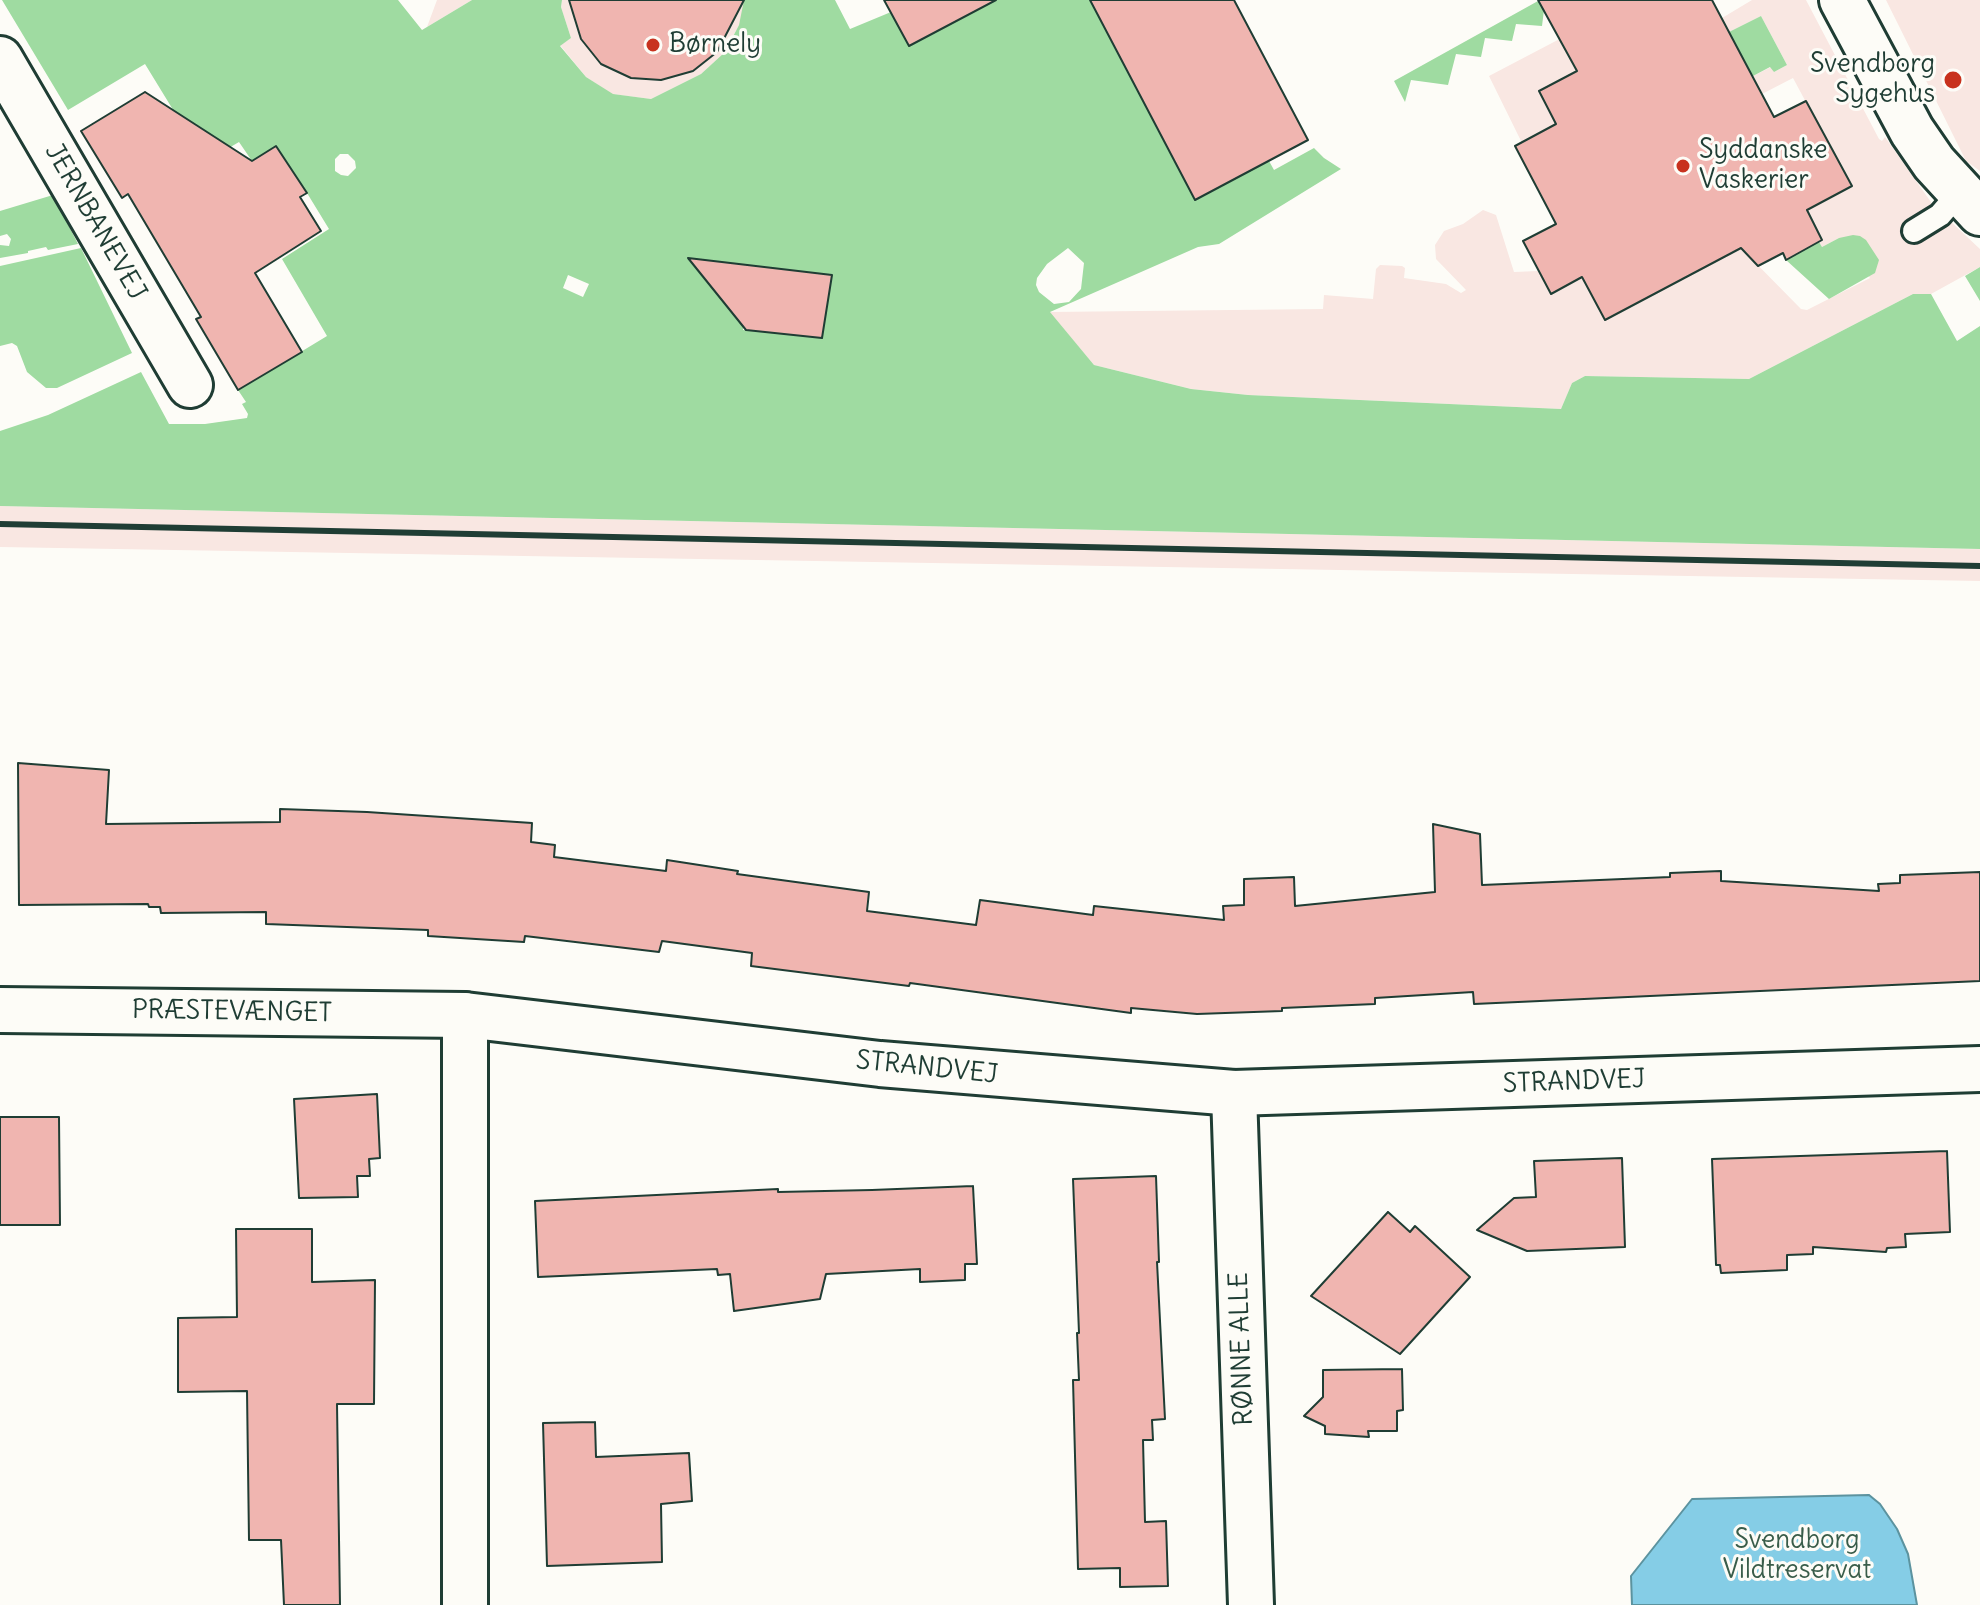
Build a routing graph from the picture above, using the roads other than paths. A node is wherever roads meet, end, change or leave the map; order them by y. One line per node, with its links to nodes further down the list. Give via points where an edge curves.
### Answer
1 (1842, 0): 3 (street, via 1900,111 1934,163)
2 (0, 59): 5 (street, JERNBANEVEJ)
3 (1970, 203): 4 (lane)
4 (1914, 231)
5 (190, 385)
6 (0, 1010): 7 (street, PRÆSTEVÆNGET)
7 (465, 1015): 9 (street, STRANDVEJ, via 880,1064); 10 (street)
8 (1980, 1069): 9 (street, STRANDVEJ)
9 (1234, 1093): 11 (street, RØNNE ALLE)
10 (465, 1605)
11 (1251, 1605)

